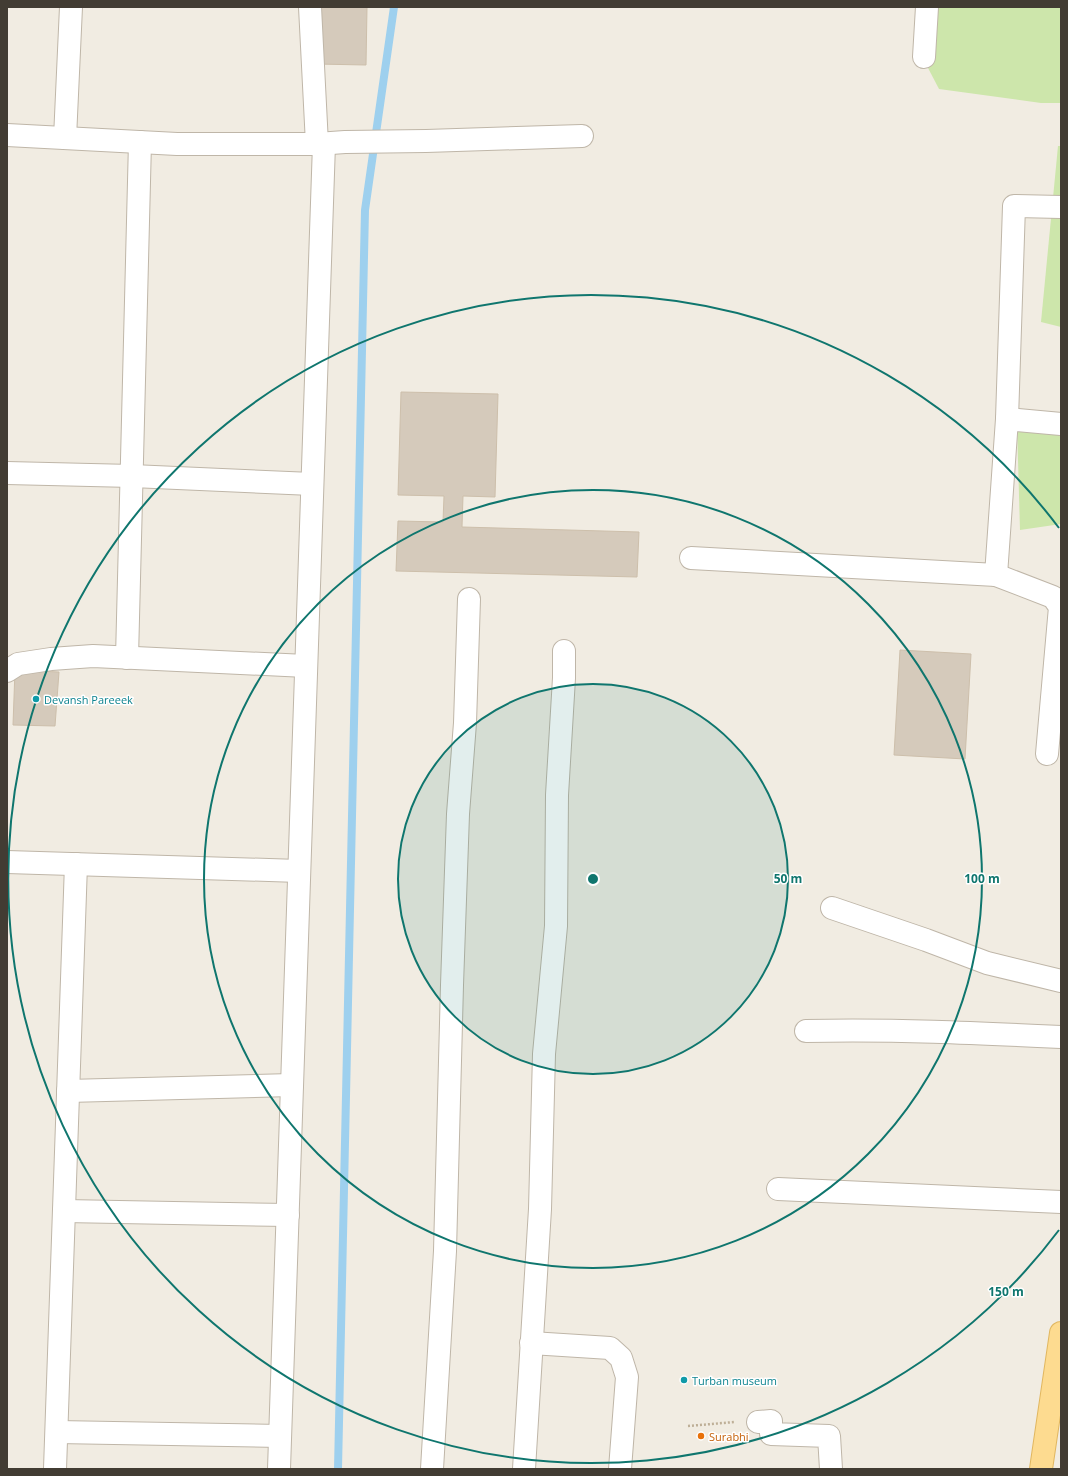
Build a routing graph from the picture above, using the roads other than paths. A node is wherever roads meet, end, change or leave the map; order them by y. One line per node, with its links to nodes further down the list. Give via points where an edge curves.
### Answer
1 (71, 7): 7 (street)
2 (310, 7): 9 (street)
3 (927, 7): 4 (street)
4 (924, 57)
5 (7, 135): 7 (street)
6 (582, 136): 9 (street)
7 (65, 138): 8 (street)
8 (140, 142): 9 (street); 14 (street)
9 (329, 143): 15 (street)
10 (1061, 207): 11 (street, via 1014,206)
11 (1007, 419): 12 (street); 17 (street)
12 (1061, 424)
13 (7, 473): 14 (street)
14 (132, 476): 15 (street); 20 (street)
15 (312, 484): 21 (street)
16 (691, 558): 17 (street)
17 (996, 575): 23 (street, via 1053,597 1060,607)
18 (469, 599): 44 (street, via 465,722 458,814 445,1251)
19 (564, 651): 38 (street, via 557,795 556,926 544,1054 540,1209)
20 (127, 658): 21 (street); 22 (street, via 93,656 51,659 18,664)
21 (306, 666): 26 (street)
22 (7, 671)
23 (1047, 754)
24 (7, 862): 25 (street)
25 (76, 864): 26 (street); 32 (street)
26 (300, 871): 31 (street)
27 (832, 908): 28 (street, via 987,963)
28 (1061, 981)
29 (806, 1031): 30 (street, via 944,1031)
30 (1061, 1038)
31 (292, 1084): 32 (street); 36 (street)
32 (68, 1091): 35 (street)
33 (778, 1189): 34 (street)
34 (1061, 1202)
35 (64, 1212): 36 (street); 40 (street)
36 (288, 1215): 41 (street)
37 (1061, 1333): 48 (main road)
38 (531, 1343): 45 (street); 46 (street, via 610,1348 621,1358 627,1377)
39 (758, 1422): 47 (street, via 771,1421 772,1434 829,1436)
40 (57, 1432): 41 (street); 42 (street)
41 (280, 1436): 43 (street)
42 (55, 1469)
43 (279, 1469)
44 (432, 1469)
45 (524, 1469)
46 (620, 1469)
47 (831, 1469)
48 (1041, 1469)

